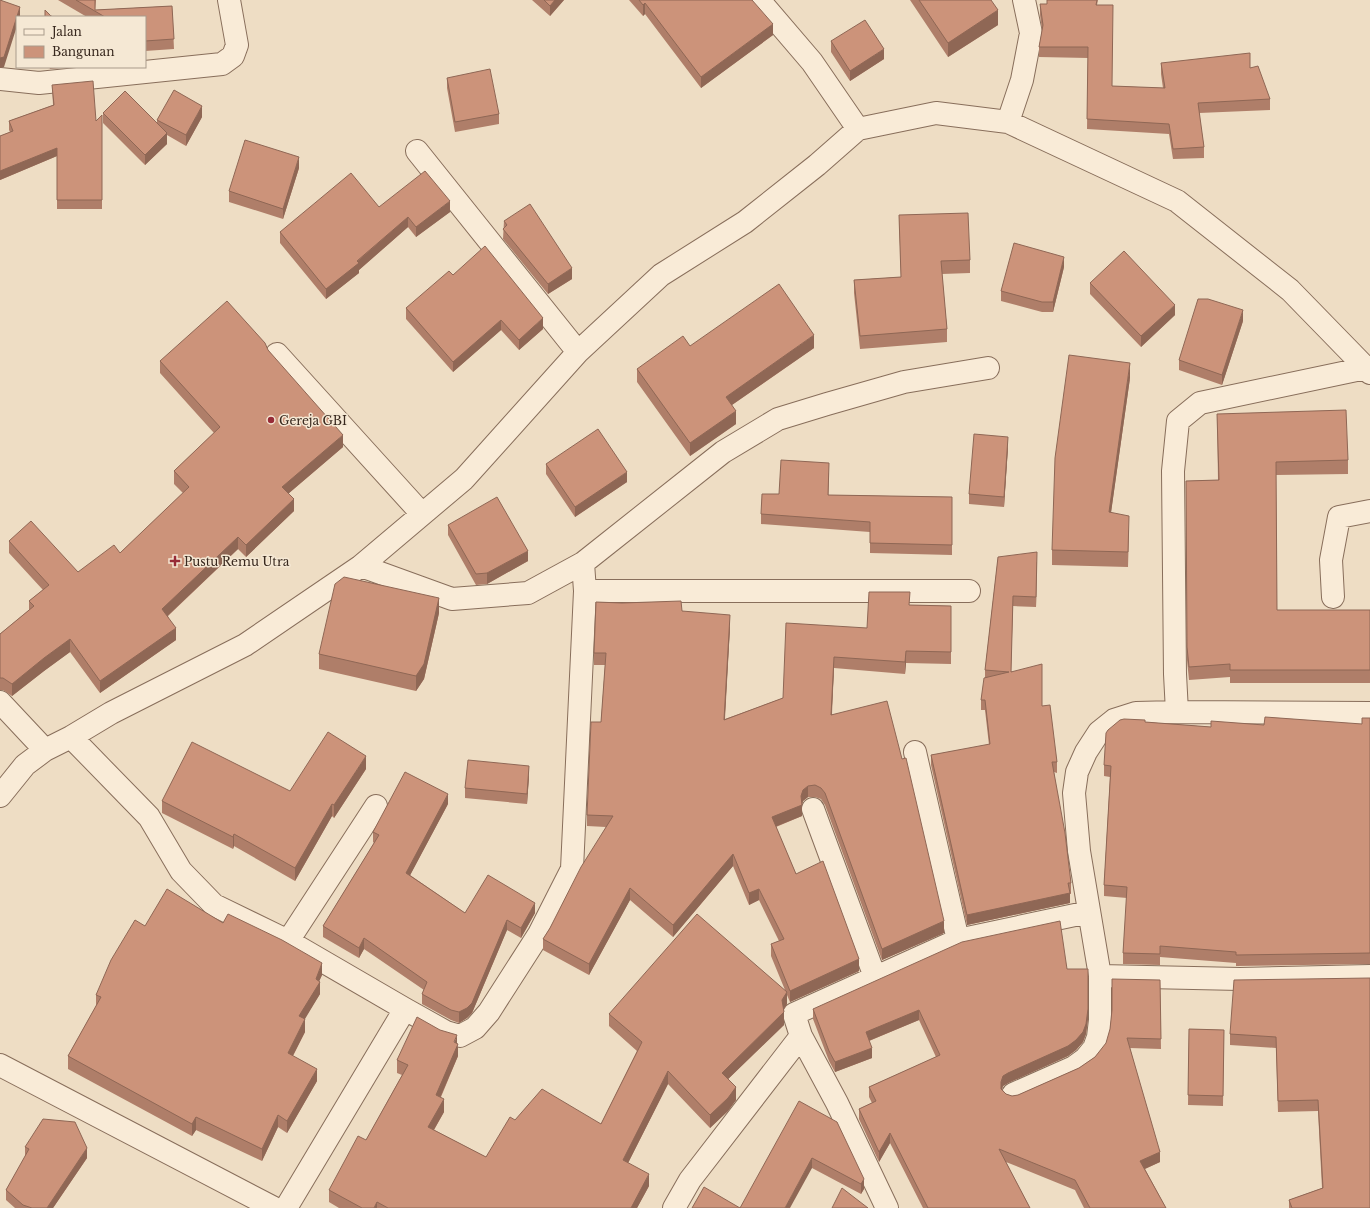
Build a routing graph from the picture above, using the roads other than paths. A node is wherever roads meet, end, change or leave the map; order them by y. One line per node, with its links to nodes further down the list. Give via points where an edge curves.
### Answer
1 (229, 0): 4 (street, via 237,45 233,56 222,64 39,83)
2 (759, 0): 6 (street, via 812,62)
3 (1024, 0): 5 (street, via 1031,33 1022,80)
4 (0, 79)
5 (1008, 122): 6 (street, via 936,113); 11 (street, via 1177,201 1290,290)
6 (858, 129): 8 (street, via 745,222 661,275)
7 (417, 151): 8 (street)
8 (578, 352): 13 (street, via 464,479)
9 (277, 354): 13 (street)
10 (988, 368): 14 (street, via 904,382 778,419 723,452)
11 (1368, 370): 20 (street, via 1200,403 1178,421 1173,472 1174,674)
12 (1370, 511): 18 (street, via 1339,517 1331,560)
13 (422, 514): 15 (street)
14 (583, 564): 15 (street, via 528,593 452,599); 16 (street)
15 (360, 566): 22 (street, via 245,645 111,713)
16 (585, 591): 17 (street); 34 (street, via 572,869 540,934 476,1028 460,1036 446,1032)
17 (969, 591)
18 (1333, 597)
19 (0, 702): 23 (street)
20 (1177, 712): 21 (street); 28 (street, via 1136,713 1114,720 1099,732 1077,772 1074,793 1079,851)
21 (1370, 713)
22 (71, 737): 23 (street); 30 (street, via 149,817 181,871 214,905)
23 (45, 750): 25 (street, via 25,764)
24 (915, 752): 29 (street)
25 (0, 796)
26 (376, 806): 30 (street)
27 (813, 809): 33 (street)
28 (1089, 912): 29 (street); 31 (street)
29 (958, 940): 33 (street)
30 (288, 941): 34 (street)
31 (1100, 976): 32 (street, via 1240,979); 37 (street, via 1100,1020 1094,1048 1074,1067)
32 (1370, 976)
33 (875, 977): 35 (street, via 794,1014)
34 (404, 1009): 39 (street)
35 (801, 1036): 40 (street, via 690,1180); 41 (street, via 838,1103)
36 (0, 1065): 38 (street)
37 (1013, 1094)
38 (274, 1208)
39 (286, 1208)
40 (674, 1208)
41 (888, 1208)

